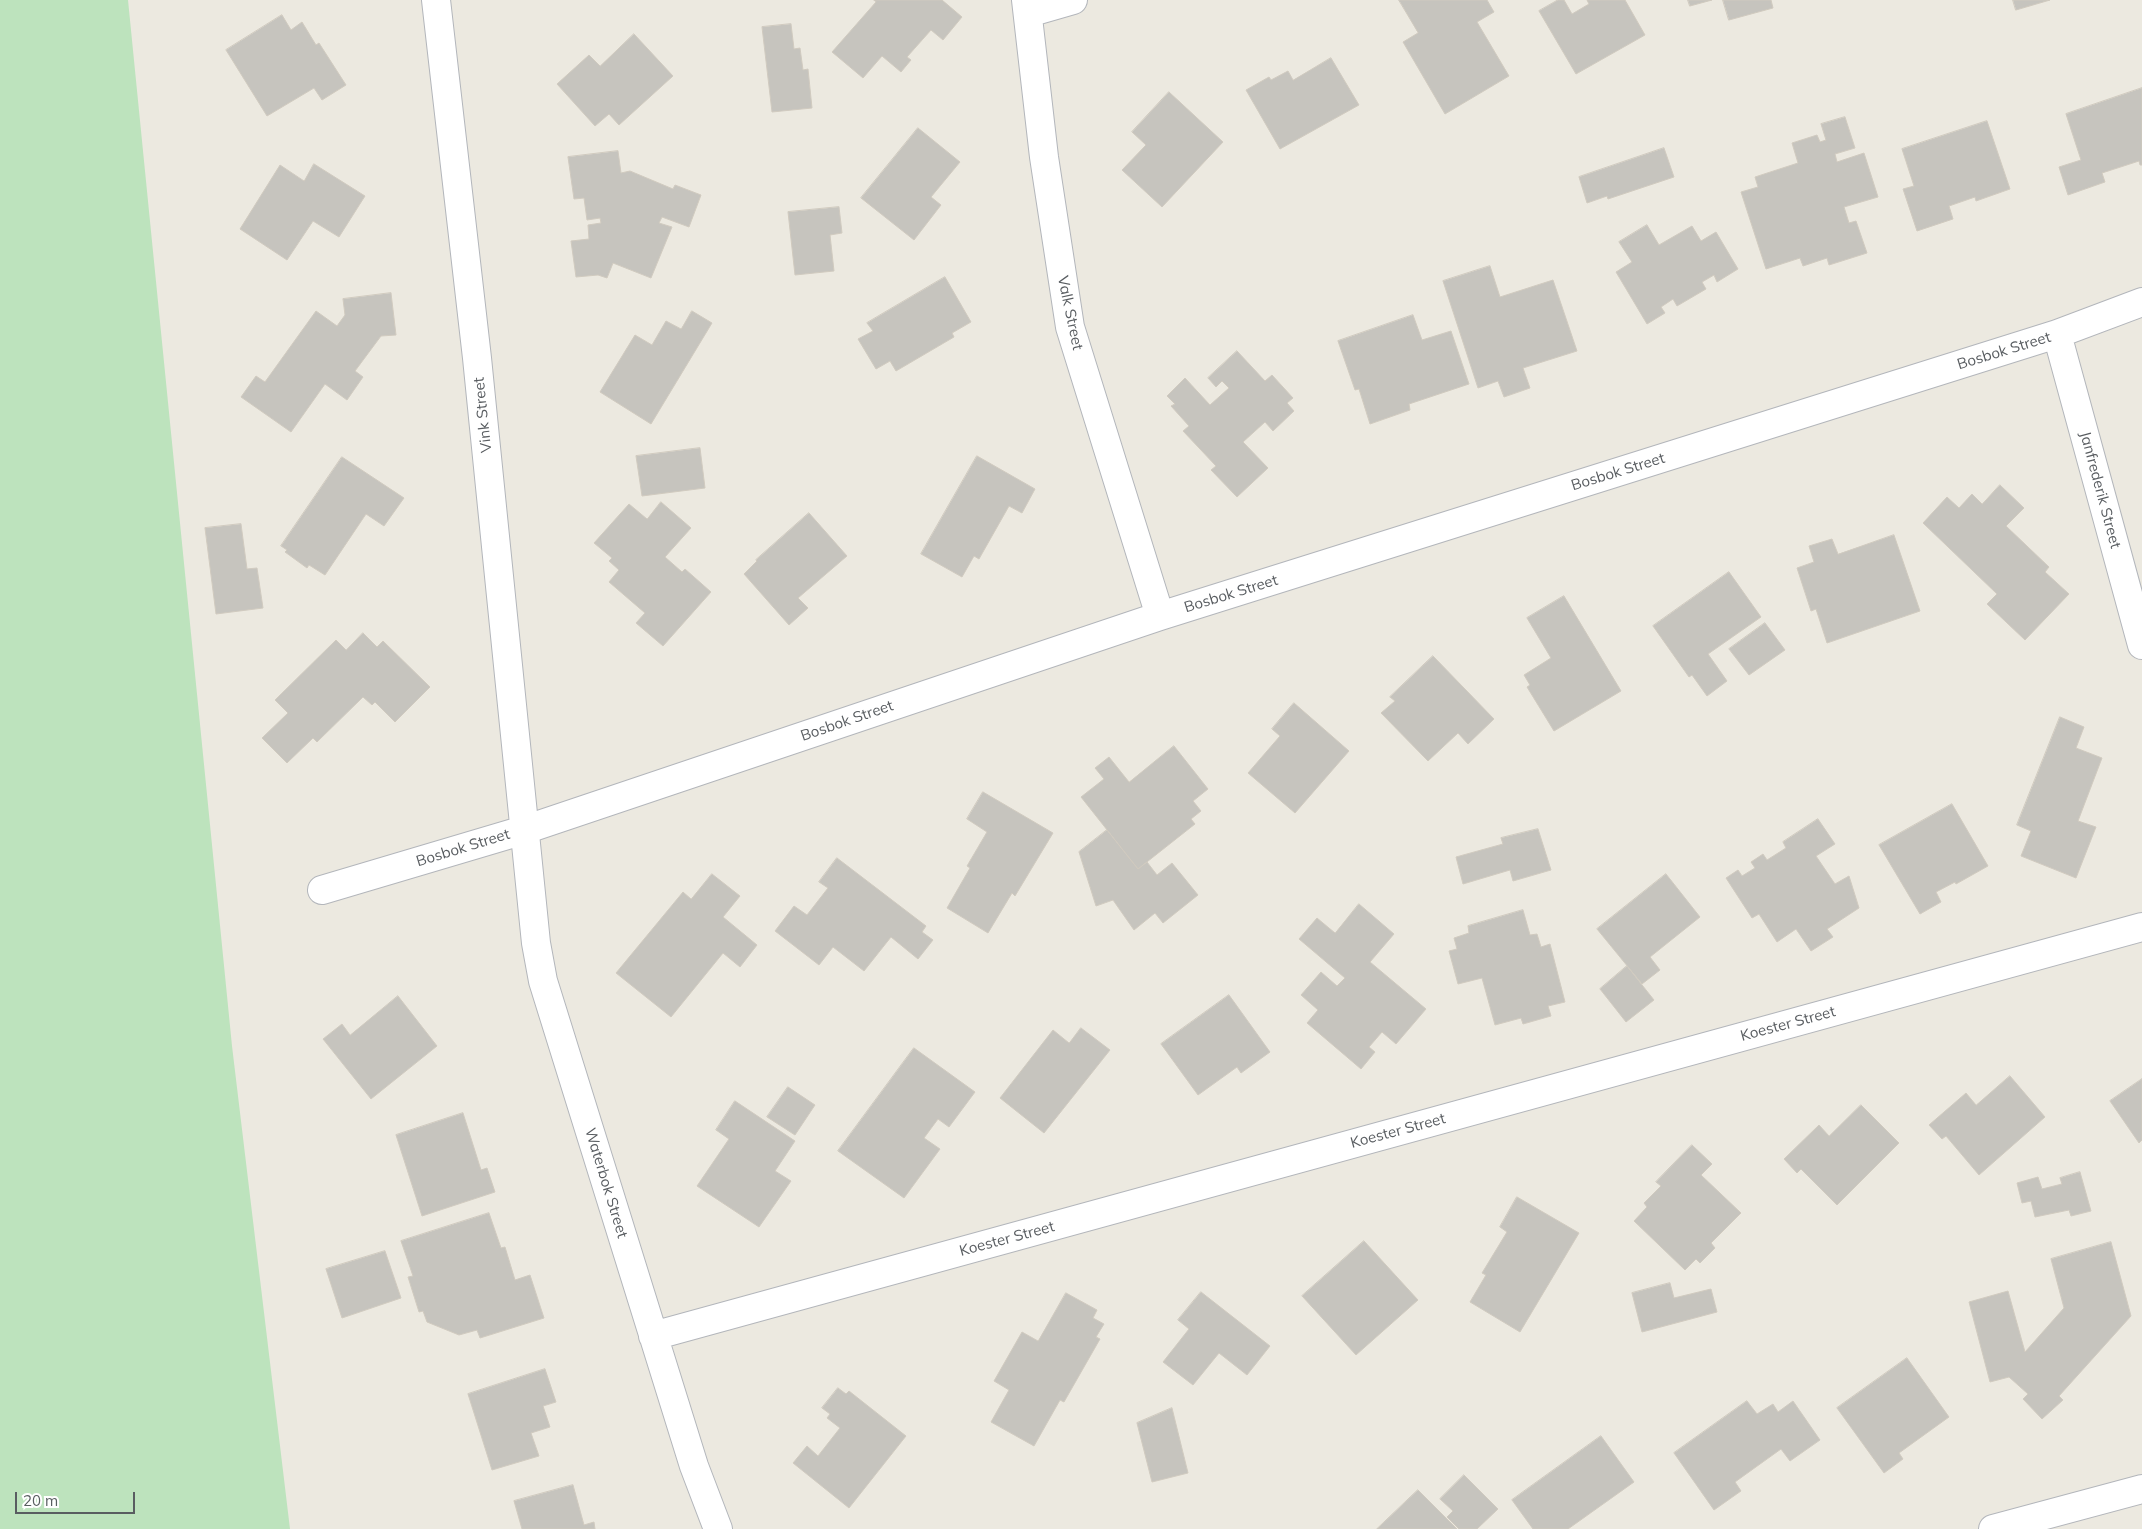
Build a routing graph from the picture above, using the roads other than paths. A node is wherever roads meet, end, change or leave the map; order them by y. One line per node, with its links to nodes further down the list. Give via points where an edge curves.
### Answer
1 (436, 0): 8 (street, Vink Street, via 477,358)
2 (1072, 0): 3 (street)
3 (1027, 6): 6 (street, Valk Street, via 1044,157 1070,327)
4 (2142, 302): 5 (street, Bosbok Street)
5 (2057, 334): 6 (street, Bosbok Street); 7 (street, Janfrederik Street)
6 (1160, 616): 8 (street, Bosbok Street)
7 (2142, 645)
8 (524, 830): 9 (street, Bosbok Street); 11 (street, Waterbok Street, via 543,981)
9 (322, 890)
10 (2142, 927): 11 (street, Koester Street)
11 (653, 1336): 13 (street, Waterbok Street, via 694,1466)
12 (2142, 1489): 14 (street)
13 (718, 1529)
14 (1993, 1529)

